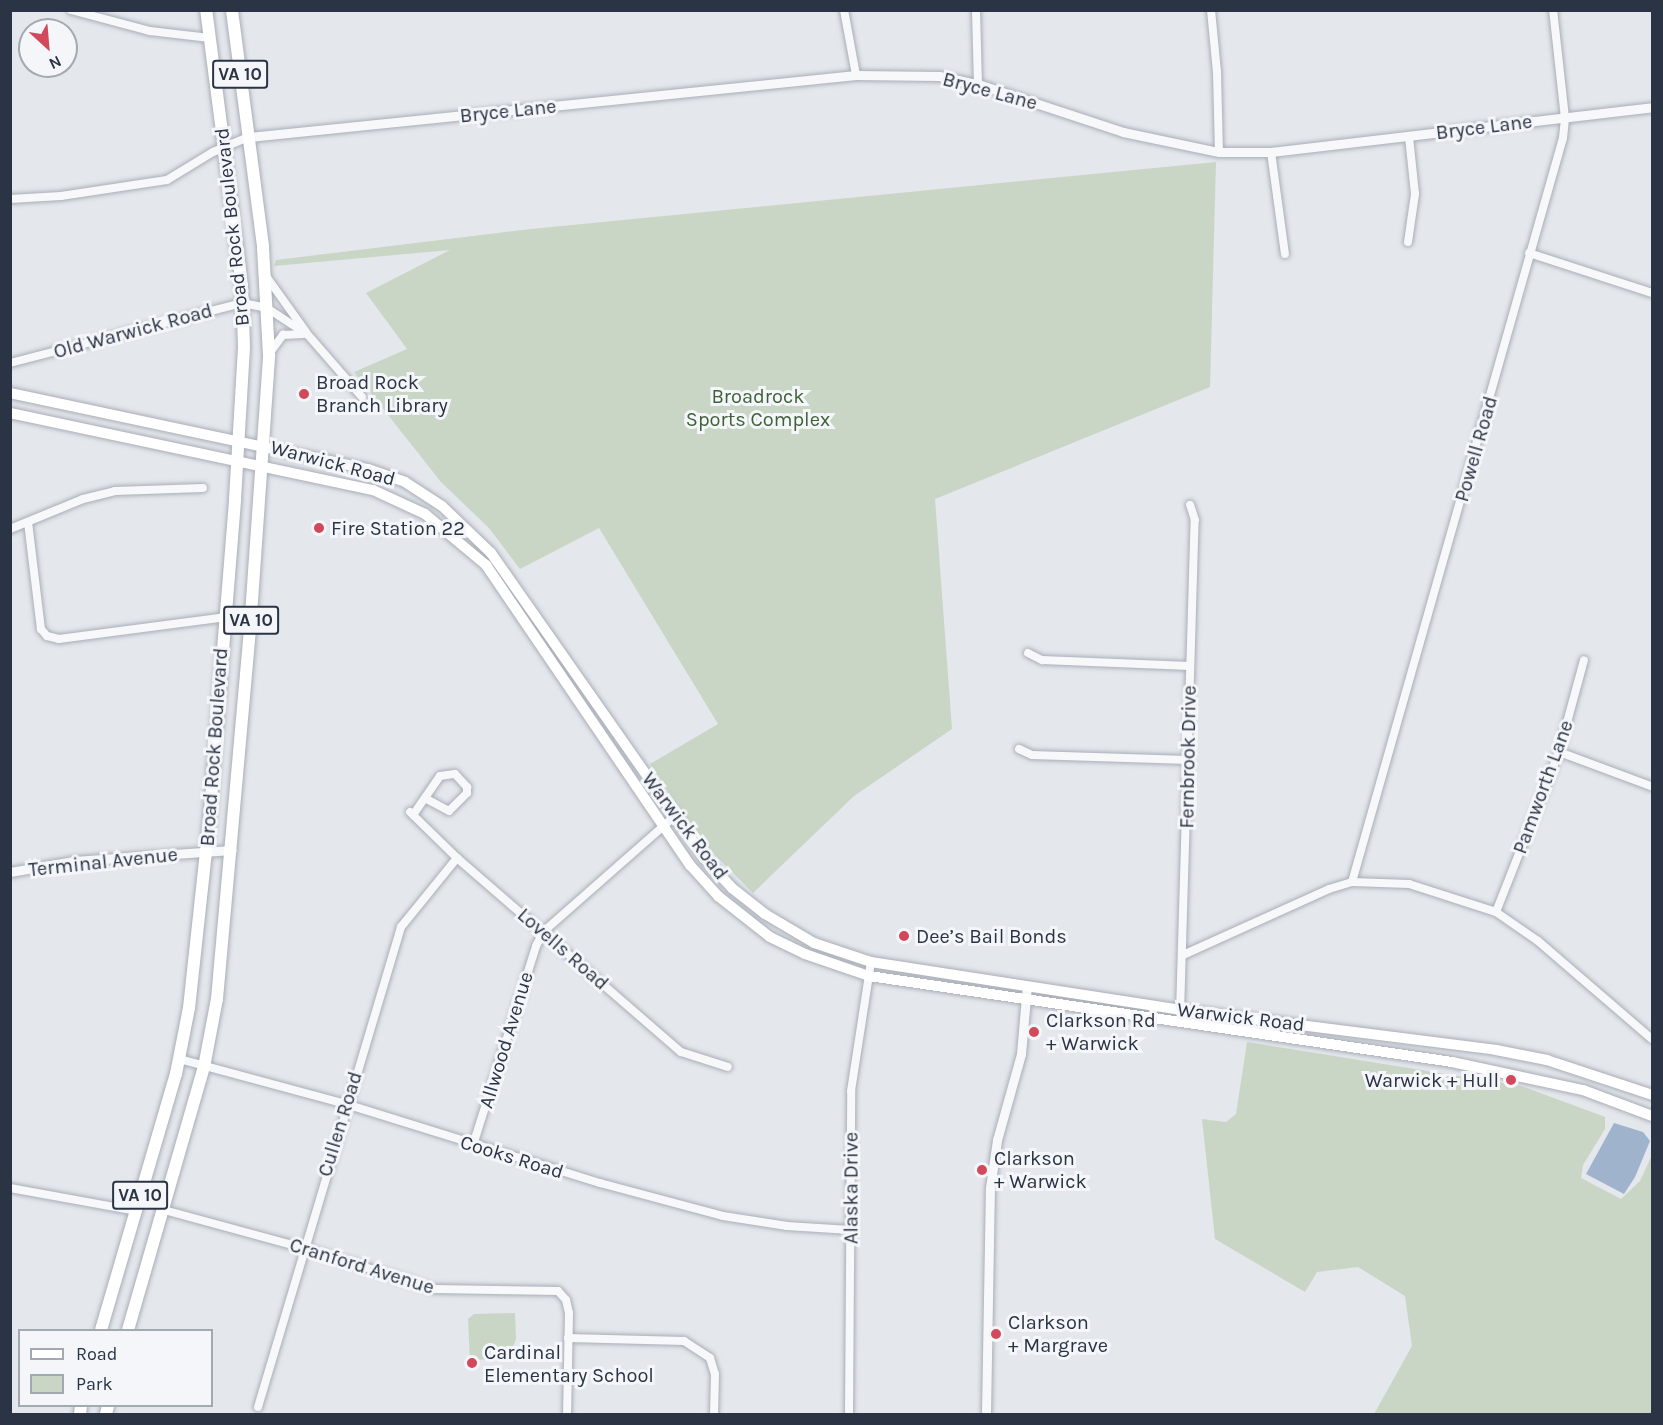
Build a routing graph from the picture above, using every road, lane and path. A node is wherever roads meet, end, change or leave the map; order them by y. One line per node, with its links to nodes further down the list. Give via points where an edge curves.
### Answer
1 (71, 10): 8 (street, via 150,31)
2 (206, 10): 8 (main road, Broad Rock Boulevard / VA 10)
3 (232, 10): 13 (main road, Broad Rock Boulevard / VA 10)
4 (844, 10): 9 (street)
5 (976, 10): 10 (street)
6 (1211, 10): 16 (street)
7 (1553, 10): 12 (street, Powell Road)
8 (210, 38): 15 (main road, Broad Rock Boulevard / VA 10)
9 (856, 75): 10 (street, Bryce Lane, via 939,76); 13 (street, Bryce Lane)
10 (978, 84): 16 (street, Bryce Lane, via 1123,132)
11 (1653, 107): 12 (street, Bryce Lane)
12 (1565, 118): 14 (street, Bryce Lane); 20 (street, Powell Road, via 1563,138)
13 (249, 137): 15 (street); 22 (main road, Broad Rock Boulevard / VA 10)
14 (1409, 137): 17 (street, Bryce Lane); 19 (street, via 1415,194)
15 (224, 146): 18 (street, via 167,180 61,196); 24 (main road, Broad Rock Boulevard / VA 10)
16 (1219, 152): 17 (street, Bryce Lane)
17 (1271, 152): 21 (street)
18 (10, 199)
19 (1408, 242)
20 (1529, 253): 23 (street); 55 (street, Powell Road)
21 (1285, 254)
22 (265, 274): 25 (main road, Broad Rock Boulevard / VA 10); 26 (street)
23 (1653, 293)
24 (242, 303): 25 (street, Old Warwick Road); 28 (street, Old Warwick Road); 32 (main road, Broad Rock Boulevard / VA 10)
25 (267, 308): 26 (street, Old Warwick Road); 27 (main road, Broad Rock Boulevard / VA 10)
26 (308, 335): 27 (street, via 283,334); 30 (street, Old Warwick Road)
27 (269, 355): 33 (main road, Broad Rock Boulevard / VA 10)
28 (10, 363)
29 (10, 393): 32 (main road, Warwick Road)
30 (362, 397)
31 (10, 413): 34 (main road, Warwick Road)
32 (239, 439): 33 (main road, Warwick Road); 34 (main road, Broad Rock Boulevard / VA 10)
33 (263, 445): 35 (main road, Broad Rock Boulevard / VA 10); 49 (main road, Warwick Road, via 368,469 405,482 471,530)
34 (238, 463): 35 (main road, Warwick Road); 40 (main road, Broad Rock Boulevard / VA 10)
35 (262, 467): 50 (main road, Warwick Road, via 373,490 425,514 473,553 543,645); 51 (main road, Broad Rock Boulevard / VA 10)
36 (203, 488): 38 (street, via 115,491)
37 (1190, 506): 43 (street, Fernbrook Drive, via 1195,520)
38 (28, 522): 39 (street); 40 (street, via 41,629 59,639)
39 (10, 529)
40 (225, 617): 52 (main road, Broad Rock Boulevard / VA 10)
41 (1028, 653): 43 (street, via 1042,660)
42 (1584, 660): 45 (street, Pamworth Lane)
43 (1190, 666): 46 (street, Fernbrook Drive)
44 (1019, 749): 46 (street, via 1032,755)
45 (1559, 752): 47 (street); 56 (street, Pamworth Lane)
46 (1188, 760): 58 (street, Fernbrook Drive)
47 (1651, 786)
48 (425, 798): 48 (street, via 448,772 467,787 467,794 448,812); 53 (street, Lovells Road, via 412,813)
49 (675, 816): 50 (street, Allwood Avenue); 59 (main road, Warwick Road, via 732,888 765,914 814,943)
50 (663, 825): 57 (street, Allwood Avenue); 60 (main road, Warwick Road, via 690,865 718,896 770,937)
51 (232, 850): 52 (street, Terminal Avenue); 66 (main road, Broad Rock Boulevard / VA 10, via 217,999)
52 (206, 851): 54 (street, Terminal Avenue, via 74,861); 65 (main road, Broad Rock Boulevard / VA 10, via 196,956)
53 (457, 858): 57 (street, Lovells Road); 69 (street, Cullen Road, via 401,927)
54 (10, 872)
55 (1352, 882): 56 (street, via 1409,884); 58 (street)
56 (1496, 912): 64 (street, via 1538,940)
57 (544, 931): 67 (street, Lovells Road, via 681,1052); 71 (street, Allwood Avenue)
58 (1183, 955): 63 (street, Fernbrook Drive)
59 (871, 962): 60 (street, Alaska Drive); 61 (main road, Warwick Road)
60 (869, 976): 62 (main road, Warwick Road); 75 (street, Alaska Drive, via 858,1024 851,1091)
61 (1027, 986): 62 (street); 63 (main road, Warwick Road)
62 (1026, 999): 63 (main road, Warwick Road); 84 (street, via 1021,1054 996,1140 990,1188)
63 (1180, 1016): 68 (main road, Warwick Road, via 1496,1050 1547,1060); 70 (main road, Warwick Road, via 1478,1067 1583,1090)
64 (1653, 1039)
65 (179, 1059): 66 (street, Cooks Road); 74 (main road, Broad Rock Boulevard / VA 10)
66 (204, 1067): 69 (street, Cooks Road); 73 (main road, Broad Rock Boulevard / VA 10)
67 (728, 1067)
68 (1653, 1095)
69 (346, 1104): 71 (street, Cooks Road); 76 (street, Cullen Road)
70 (1653, 1116)
71 (473, 1146): 75 (street, Cooks Road, via 723,1216 786,1226)
72 (10, 1188): 74 (street)
73 (164, 1210): 76 (street, Cranford Avenue); 78 (main road, Broad Rock Boulevard / VA 10)
74 (136, 1211): 77 (main road, Broad Rock Boulevard / VA 10)
75 (850, 1230): 83 (street, Alaska Drive)
76 (304, 1248): 79 (street, Cranford Avenue, via 439,1290 546,1289 564,1295); 80 (street, Cullen Road)
77 (101, 1329)
78 (128, 1329)
79 (568, 1338): 81 (street); 82 (street, via 684,1341 710,1358 715,1374)
80 (258, 1407)
81 (567, 1414)
82 (714, 1414)
83 (849, 1414)
84 (986, 1414)

